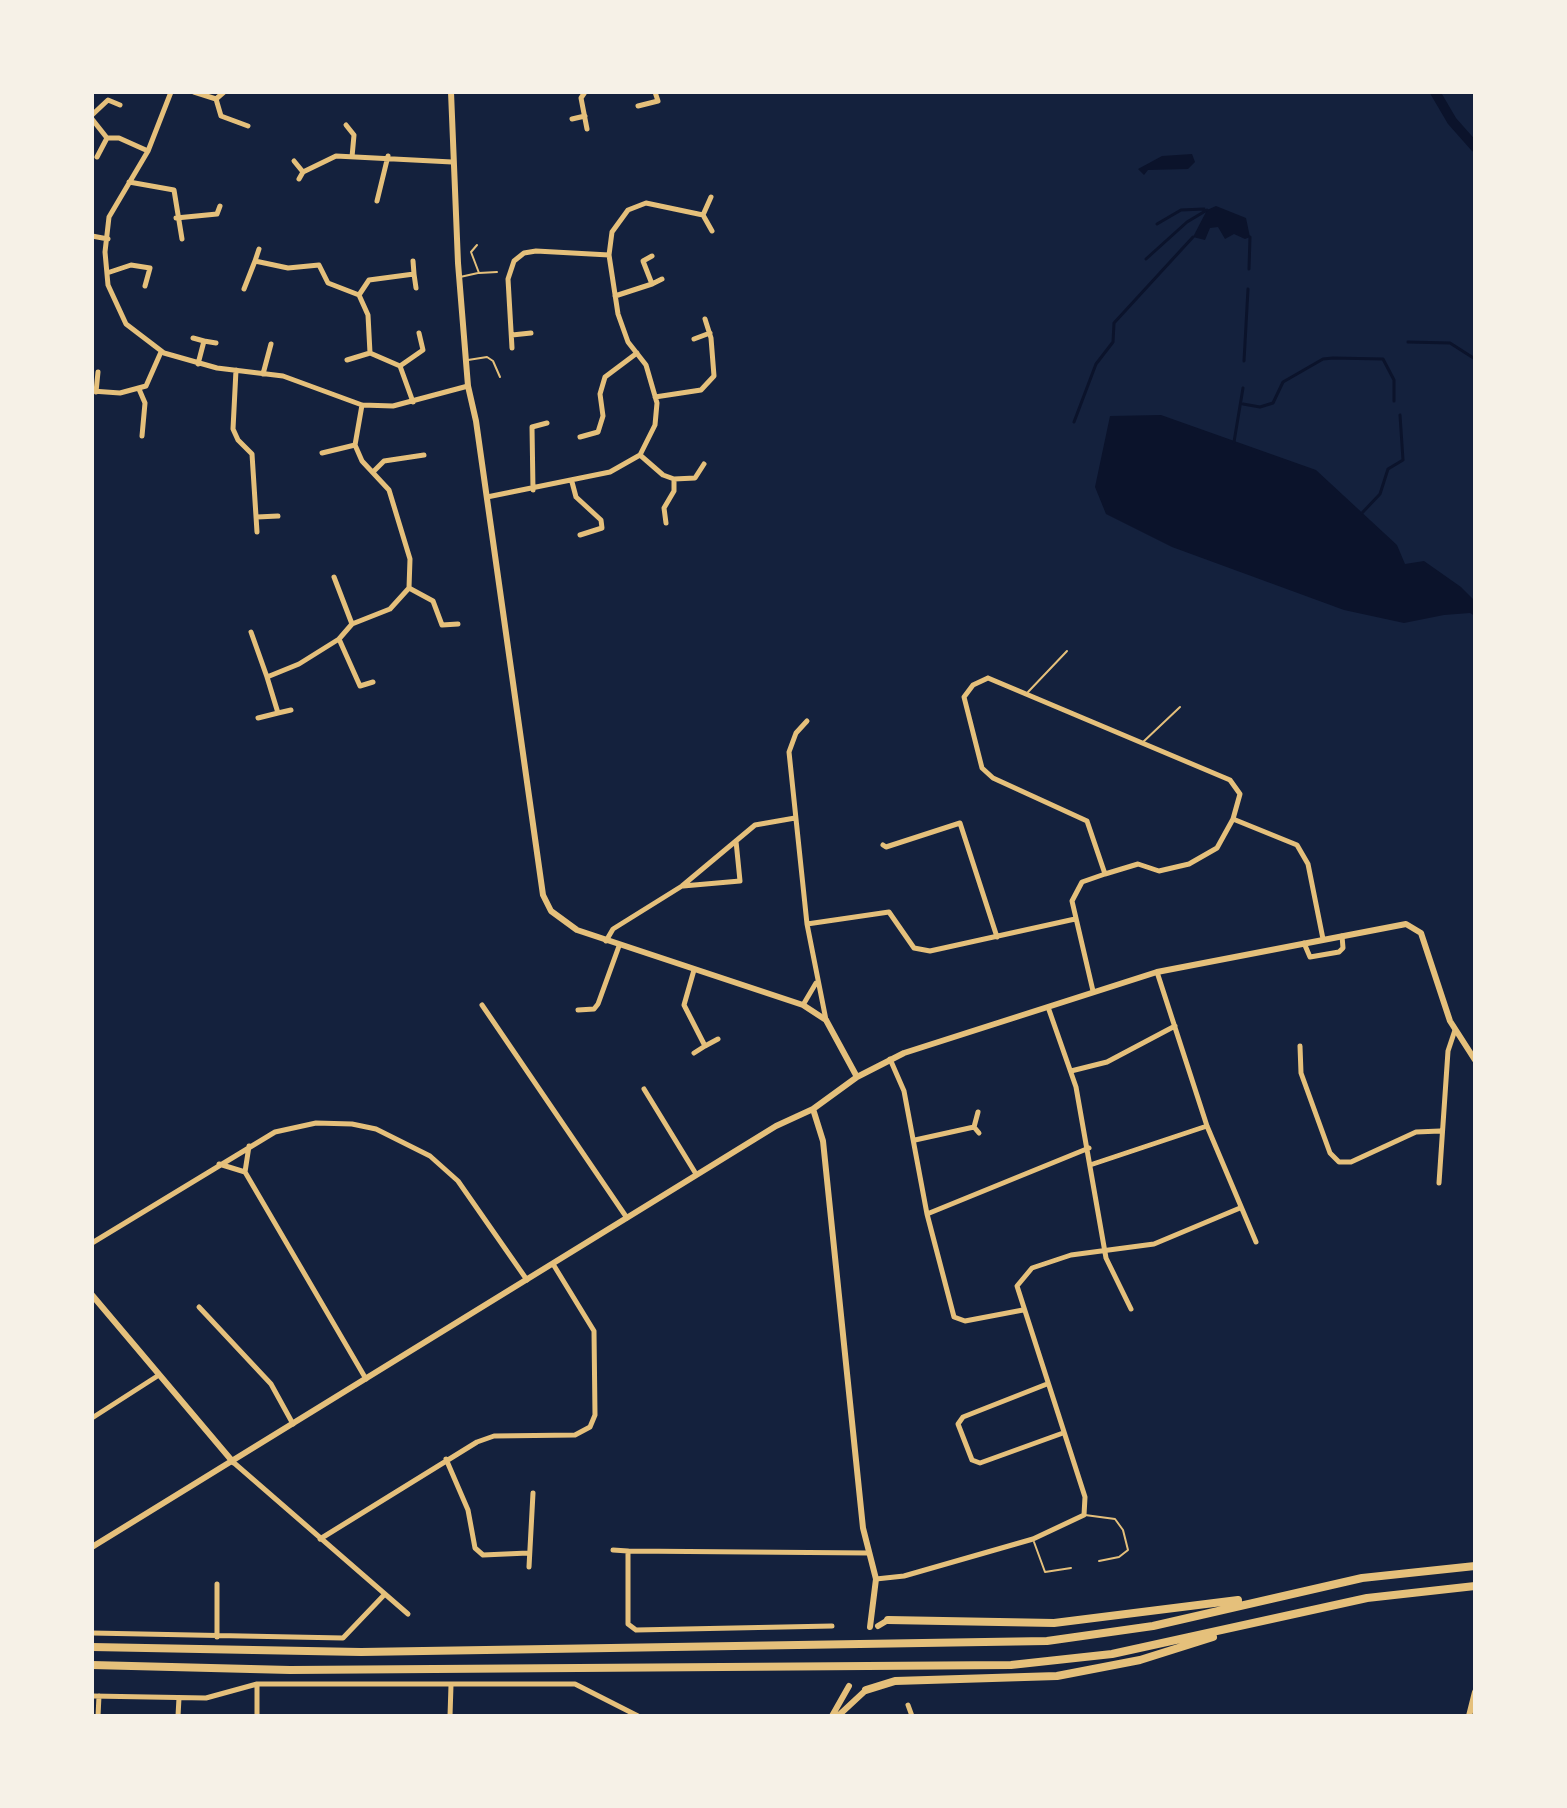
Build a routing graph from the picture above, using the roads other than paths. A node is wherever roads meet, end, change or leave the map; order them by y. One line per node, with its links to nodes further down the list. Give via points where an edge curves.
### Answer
1 (171, 92): 17 (street)
2 (194, 92): 7 (street)
3 (224, 92): 7 (street)
4 (451, 92): 22 (street)
5 (585, 92): 10 (street)
6 (655, 92): 9 (street, via 658,101)
7 (216, 99): 14 (street, via 221,116)
8 (120, 105): 11 (street, via 108,100)
9 (638, 106)
10 (585, 116): 12 (street); 15 (street)
11 (92, 117): 16 (street)
12 (572, 119)
13 (346, 125): 20 (street, via 354,135)
14 (248, 126)
15 (587, 129)
16 (107, 138): 17 (street); 19 (street)
17 (148, 151): 25 (street)
18 (388, 156): 20 (street); 22 (street); 27 (street)
19 (97, 157)
20 (352, 157): 23 (street, via 336,156)
21 (294, 161): 23 (street)
22 (452, 162): 45 (street)
23 (303, 172): 24 (street)
24 (299, 179)
25 (129, 182): 30 (street, via 174,190); 33 (street, via 109,217)
26 (711, 197): 29 (street)
27 (377, 201)
28 (220, 206): 30 (street, via 217,214)
29 (703, 215): 31 (street); 37 (street, via 646,203 628,210 614,228)
30 (176, 218): 34 (street)
31 (712, 231)
32 (92, 236): 33 (street)
33 (108, 239): 42 (street)
34 (182, 239)
35 (477, 245): 43 (lane, via 471,252)
36 (259, 249): 39 (street)
37 (609, 255): 52 (street); 57 (street, via 536,251 519,257 508,279)
38 (652, 256): 47 (street, via 643,261)
39 (255, 261): 50 (street); 51 (street, via 288,268 319,265 328,283)
40 (413, 261): 44 (street)
41 (497, 272): 43 (lane)
42 (107, 273): 48 (street, via 131,265 150,268); 64 (street, via 119,315)
43 (479, 273): 45 (lane)
44 (414, 274): 49 (street); 51 (street, via 369,280)
45 (459, 277): 68 (street)
46 (662, 279): 47 (street)
47 (652, 284): 52 (street)
48 (145, 286)
49 (416, 288)
50 (244, 289)
51 (359, 295): 65 (street, via 368,315)
52 (615, 296): 66 (street, via 628,342)
53 (705, 319): 56 (street)
54 (419, 333): 70 (street, via 423,350)
55 (531, 333): 57 (street)
56 (710, 333): 59 (street); 78 (street, via 714,376 701,390)
57 (512, 335): 63 (street)
58 (193, 338): 60 (street)
59 (694, 339)
60 (204, 341): 61 (street); 69 (street)
61 (216, 343)
62 (271, 344): 73 (street)
63 (512, 348)
64 (161, 352): 69 (street); 76 (street, via 146,386)
65 (370, 353): 67 (street); 70 (street)
66 (637, 353): 78 (street); 83 (street, via 605,377 598,432)
67 (347, 360)
68 (466, 360): 74 (lane, via 487,357); 75 (street)
69 (198, 364): 71 (street)
70 (400, 366): 79 (street)
71 (236, 370): 73 (street); 97 (street, via 233,429 252,454)
72 (98, 372): 77 (street)
73 (263, 374): 80 (street, via 283,376)
74 (500, 377)
75 (468, 386): 79 (street); 95 (street)
76 (139, 389): 77 (street); 82 (street, via 145,403)
77 (94, 391)
78 (655, 397): 87 (street, via 655,425)
79 (413, 402): 80 (street)
80 (362, 405): 84 (street)
81 (547, 423): 94 (street, via 532,427)
82 (142, 436)
83 (580, 437)
84 (355, 445): 85 (street); 89 (street)
85 (322, 453)
86 (424, 455): 89 (street, via 384,461)
87 (640, 455): 91 (street); 92 (street, via 610,472)
88 (704, 464): 90 (street)
89 (373, 472): 102 (street, via 389,490 403,529 411,568)
90 (695, 478): 91 (street); 93 (street)
91 (674, 479): 98 (street, via 664,508)
92 (572, 482): 94 (street); 100 (street, via 576,497 601,520 602,528)
93 (703, 485)
94 (533, 490): 95 (street)
95 (487, 497): 128 (street, via 537,875 551,911 577,930)
96 (278, 516): 97 (street)
97 (257, 517): 99 (street)
98 (666, 523)
99 (257, 532)
100 (580, 535)
101 (334, 577): 103 (street)
102 (409, 588): 103 (street, via 390,609); 104 (street, via 433,601 442,625)
103 (352, 624): 106 (street)
104 (458, 624)
105 (251, 632): 108 (street)
106 (339, 639): 108 (street); 109 (street, via 360,686)
107 (1067, 651): 110 (lane)
108 (267, 677): 113 (street)
109 (373, 682)
110 (1027, 693): 116 (street); 121 (street, via 988,678 964,697 979,762 993,778 1087,821)
111 (1180, 707): 116 (lane)
112 (291, 710): 113 (street)
113 (278, 713): 114 (street)
114 (258, 718)
115 (807, 721): 117 (street, via 789,752)
116 (1141, 743): 118 (street, via 1230,780 1240,794)
117 (795, 818): 119 (street, via 755,825); 124 (street)
118 (1233, 819): 121 (street, via 1217,848 1189,864 1159,871 1138,864); 127 (street, via 1297,845 1308,864)
119 (736, 840): 122 (street); 122 (street, via 740,881)
120 (883, 845): 126 (street, via 960,823)
121 (1105, 874): 123 (street, via 1082,882 1074,891)
122 (682, 886): 128 (street, via 629,917)
123 (1075, 919): 126 (street); 134 (street)
124 (807, 924): 126 (street, via 889,912 914,948 930,951); 133 (street)
125 (1342, 936): 127 (street); 129 (street, via 1339,952 1310,957); 141 (street, via 1401,924 1418,929)
126 (997, 937)
127 (1323, 939): 129 (street)
128 (606, 941): 130 (street)
129 (1304, 943): 132 (street)
130 (619, 946): 131 (street); 138 (street, via 598,1004)
131 (694, 970): 136 (street); 143 (street, via 684,1005)
132 (1157, 972): 134 (street); 140 (street)
133 (817, 982): 136 (street); 139 (street)
134 (1093, 991): 137 (street)
135 (482, 1005): 165 (street)
136 (803, 1005): 139 (street)
137 (1048, 1007): 146 (street); 148 (street)
138 (578, 1010)
139 (826, 1020): 149 (street)
140 (1175, 1026): 148 (street, via 1107,1062); 153 (street)
141 (1455, 1030): 147 (street); 154 (street)
142 (718, 1039): 143 (street)
143 (705, 1046): 145 (street)
144 (1300, 1046): 154 (street, via 1301,1073 1330,1153 1339,1162 1351,1162 1416,1132)
145 (694, 1053)
146 (890, 1059): 149 (street); 155 (street)
147 (1475, 1060)
148 (1071, 1071): 157 (street)
149 (857, 1077): 151 (street)
150 (644, 1089): 161 (street)
151 (813, 1109): 161 (street); 191 (street, via 823,1141)
152 (978, 1112): 155 (street, via 976,1130)
153 (1207, 1126): 159 (street); 163 (street)
154 (1440, 1131): 162 (street)
155 (915, 1140): 164 (street)
156 (249, 1146): 158 (street); 160 (street); 170 (street, via 275,1132 316,1123 364,1126 406,1142 458,1181)
157 (1089, 1148): 159 (street); 164 (street)
158 (218, 1164): 160 (street); 167 (street)
159 (1090, 1165): 168 (street)
160 (245, 1172): 176 (street)
161 (696, 1174): 165 (street)
162 (1439, 1183)
163 (1240, 1208): 166 (street); 168 (street, via 1154,1244)
164 (927, 1214): 174 (street, via 954,1317 965,1321)
165 (627, 1218): 169 (street)
166 (1256, 1242)
167 (92, 1243)
168 (1104, 1249): 173 (street); 174 (street, via 1032,1268 1017,1286)
169 (553, 1264): 170 (street); 181 (street, via 594,1331 595,1415 590,1427 575,1435 494,1436)
170 (527, 1280): 176 (street)
171 (92, 1295): 175 (street)
172 (199, 1307): 179 (street, via 271,1384)
173 (1131, 1309)
174 (1023, 1310): 177 (street)
175 (159, 1375): 178 (street); 182 (street)
176 (366, 1379): 179 (street)
177 (1047, 1384): 180 (street); 180 (street, via 963,1417 958,1424 972,1460 980,1463)
178 (92, 1418)
179 (293, 1424): 182 (street)
180 (1064, 1433): 184 (street, via 1085,1497)
181 (446, 1459): 185 (street); 190 (street, via 468,1510 475,1548 483,1555)
182 (233, 1462): 185 (street); 187 (street)
183 (533, 1493): 190 (street)
184 (1084, 1515): 186 (street); 192 (lane, via 1115,1519 1123,1530 1128,1550)
185 (320, 1539): 200 (street)
186 (1033, 1539): 195 (lane, via 1045,1572); 196 (street)
187 (92, 1547)
188 (613, 1550): 189 (street)
189 (628, 1551): 191 (street); 204 (street, via 628,1624 636,1630)
190 (528, 1553): 194 (street)
191 (869, 1553): 196 (street)
192 (1099, 1561)
193 (1475, 1566): 199 (highway, via 1416,1570)
194 (529, 1567)
195 (1071, 1568)
196 (876, 1582): 203 (street, via 874,1627)
197 (217, 1584): 206 (street)
198 (1475, 1586): 202 (highway, via 1367,1598)
199 (1296, 1591): 203 (highway, via 1054,1623); 207 (highway, via 1105,1634 1047,1641 361,1652)
200 (385, 1594): 201 (street); 206 (street, via 343,1638)
201 (408, 1614)
202 (1264, 1621): 208 (highway, via 1112,1654 1011,1665 290,1670); 212 (highway, via 1140,1660 1057,1676)
203 (888, 1624)
204 (832, 1626)
205 (92, 1633): 206 (street)
206 (217, 1637)
207 (92, 1647)
208 (92, 1665)
209 (257, 1684): 210 (street); 215 (street, via 206,1698); 219 (street)
210 (451, 1685): 220 (street); 221 (street, via 575,1684)
211 (849, 1686): 222 (street)
212 (867, 1686): 222 (street)
213 (1475, 1692): 224 (street)
214 (95, 1696): 215 (street); 217 (street)
215 (179, 1698): 218 (street)
216 (908, 1705): 223 (street)
217 (98, 1716)
218 (178, 1716)
219 (257, 1716)
220 (450, 1716)
221 (638, 1716)
222 (835, 1716)
223 (912, 1716)
224 (1469, 1716)

